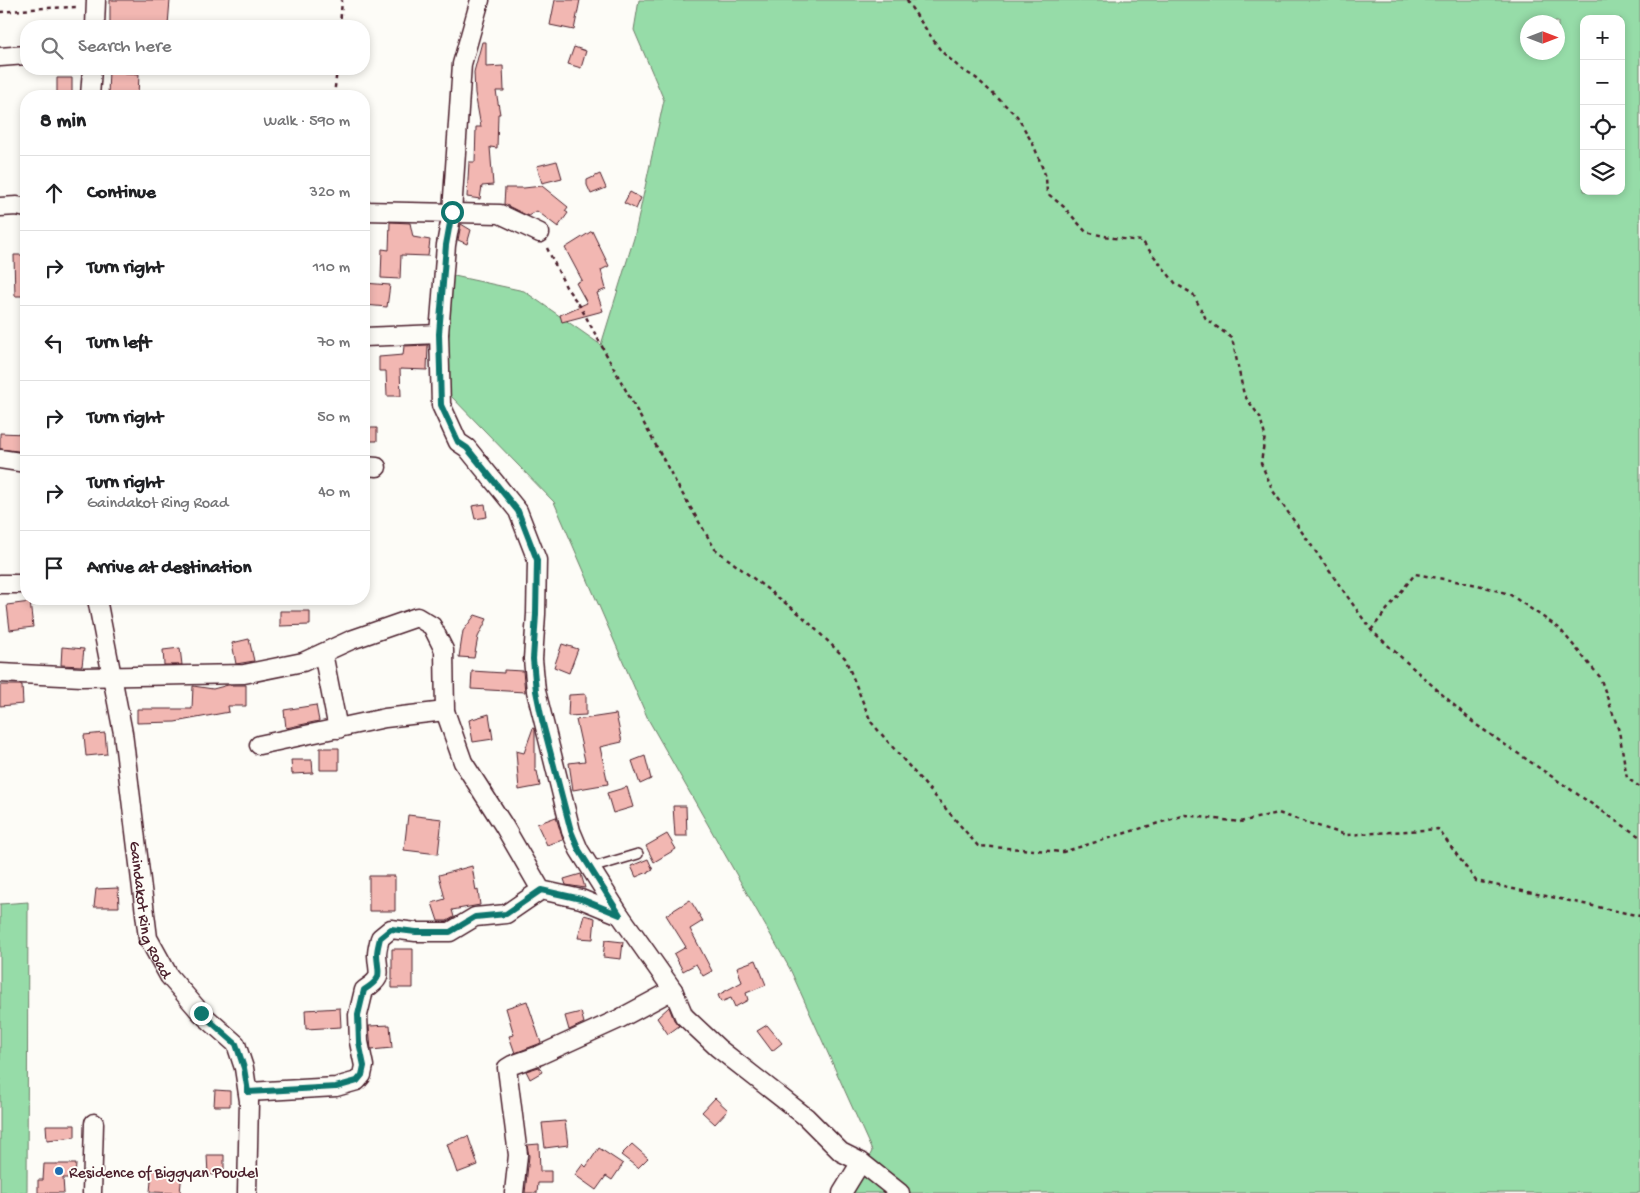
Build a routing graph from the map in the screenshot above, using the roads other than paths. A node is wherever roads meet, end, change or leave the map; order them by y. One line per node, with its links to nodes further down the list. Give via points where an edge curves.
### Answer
1 (480, 0): 11 (street, via 462,64)
2 (96, 3): 3 (street)
3 (95, 20)
4 (20, 55): 5 (street)
5 (0, 57)
6 (92, 75): 7 (street)
7 (90, 90)
8 (0, 207): 9 (street)
9 (20, 207)
10 (370, 211): 11 (street)
11 (452, 212): 12 (street, via 500,214); 13 (street)
12 (540, 233)
13 (439, 334): 14 (street); 27 (street, via 441,405 458,442 467,448 518,511 537,560 533,659 536,691 571,831)
14 (370, 337)
15 (0, 459): 16 (street)
16 (20, 462)
17 (0, 584): 18 (street)
18 (20, 584)
19 (98, 605): 22 (street, Gaindakot Ring Road)
20 (323, 652): 22 (street, via 303,662 244,674); 23 (street, via 417,617 432,626 444,650); 24 (street)
21 (0, 673): 22 (street)
22 (113, 676): 31 (street, Gaindakot Ring Road, via 148,938 169,976 201,1013 236,1044)
23 (445, 711): 24 (street, via 385,718); 28 (street, via 463,762)
24 (338, 728): 25 (street)
25 (260, 746)
26 (638, 854): 27 (lane)
27 (591, 868): 29 (street)
28 (541, 890): 29 (street, via 581,899); 31 (street, via 506,914 475,917 450,932 391,929 380,938 377,953 380,972 375,983 364,990 358,1015 364,1066 357,1081 336,1087)
29 (620, 915): 30 (street)
30 (673, 990): 33 (street, via 684,1016 706,1037 806,1117 841,1152); 36 (street, via 619,1019 507,1068 518,1155)
31 (248, 1092): 35 (street, Gaindakot Ring Road)
32 (94, 1123): 34 (street)
33 (861, 1162): 37 (street); 38 (street)
34 (92, 1193)
35 (248, 1193)
36 (514, 1193)
37 (842, 1193)
38 (900, 1193)

